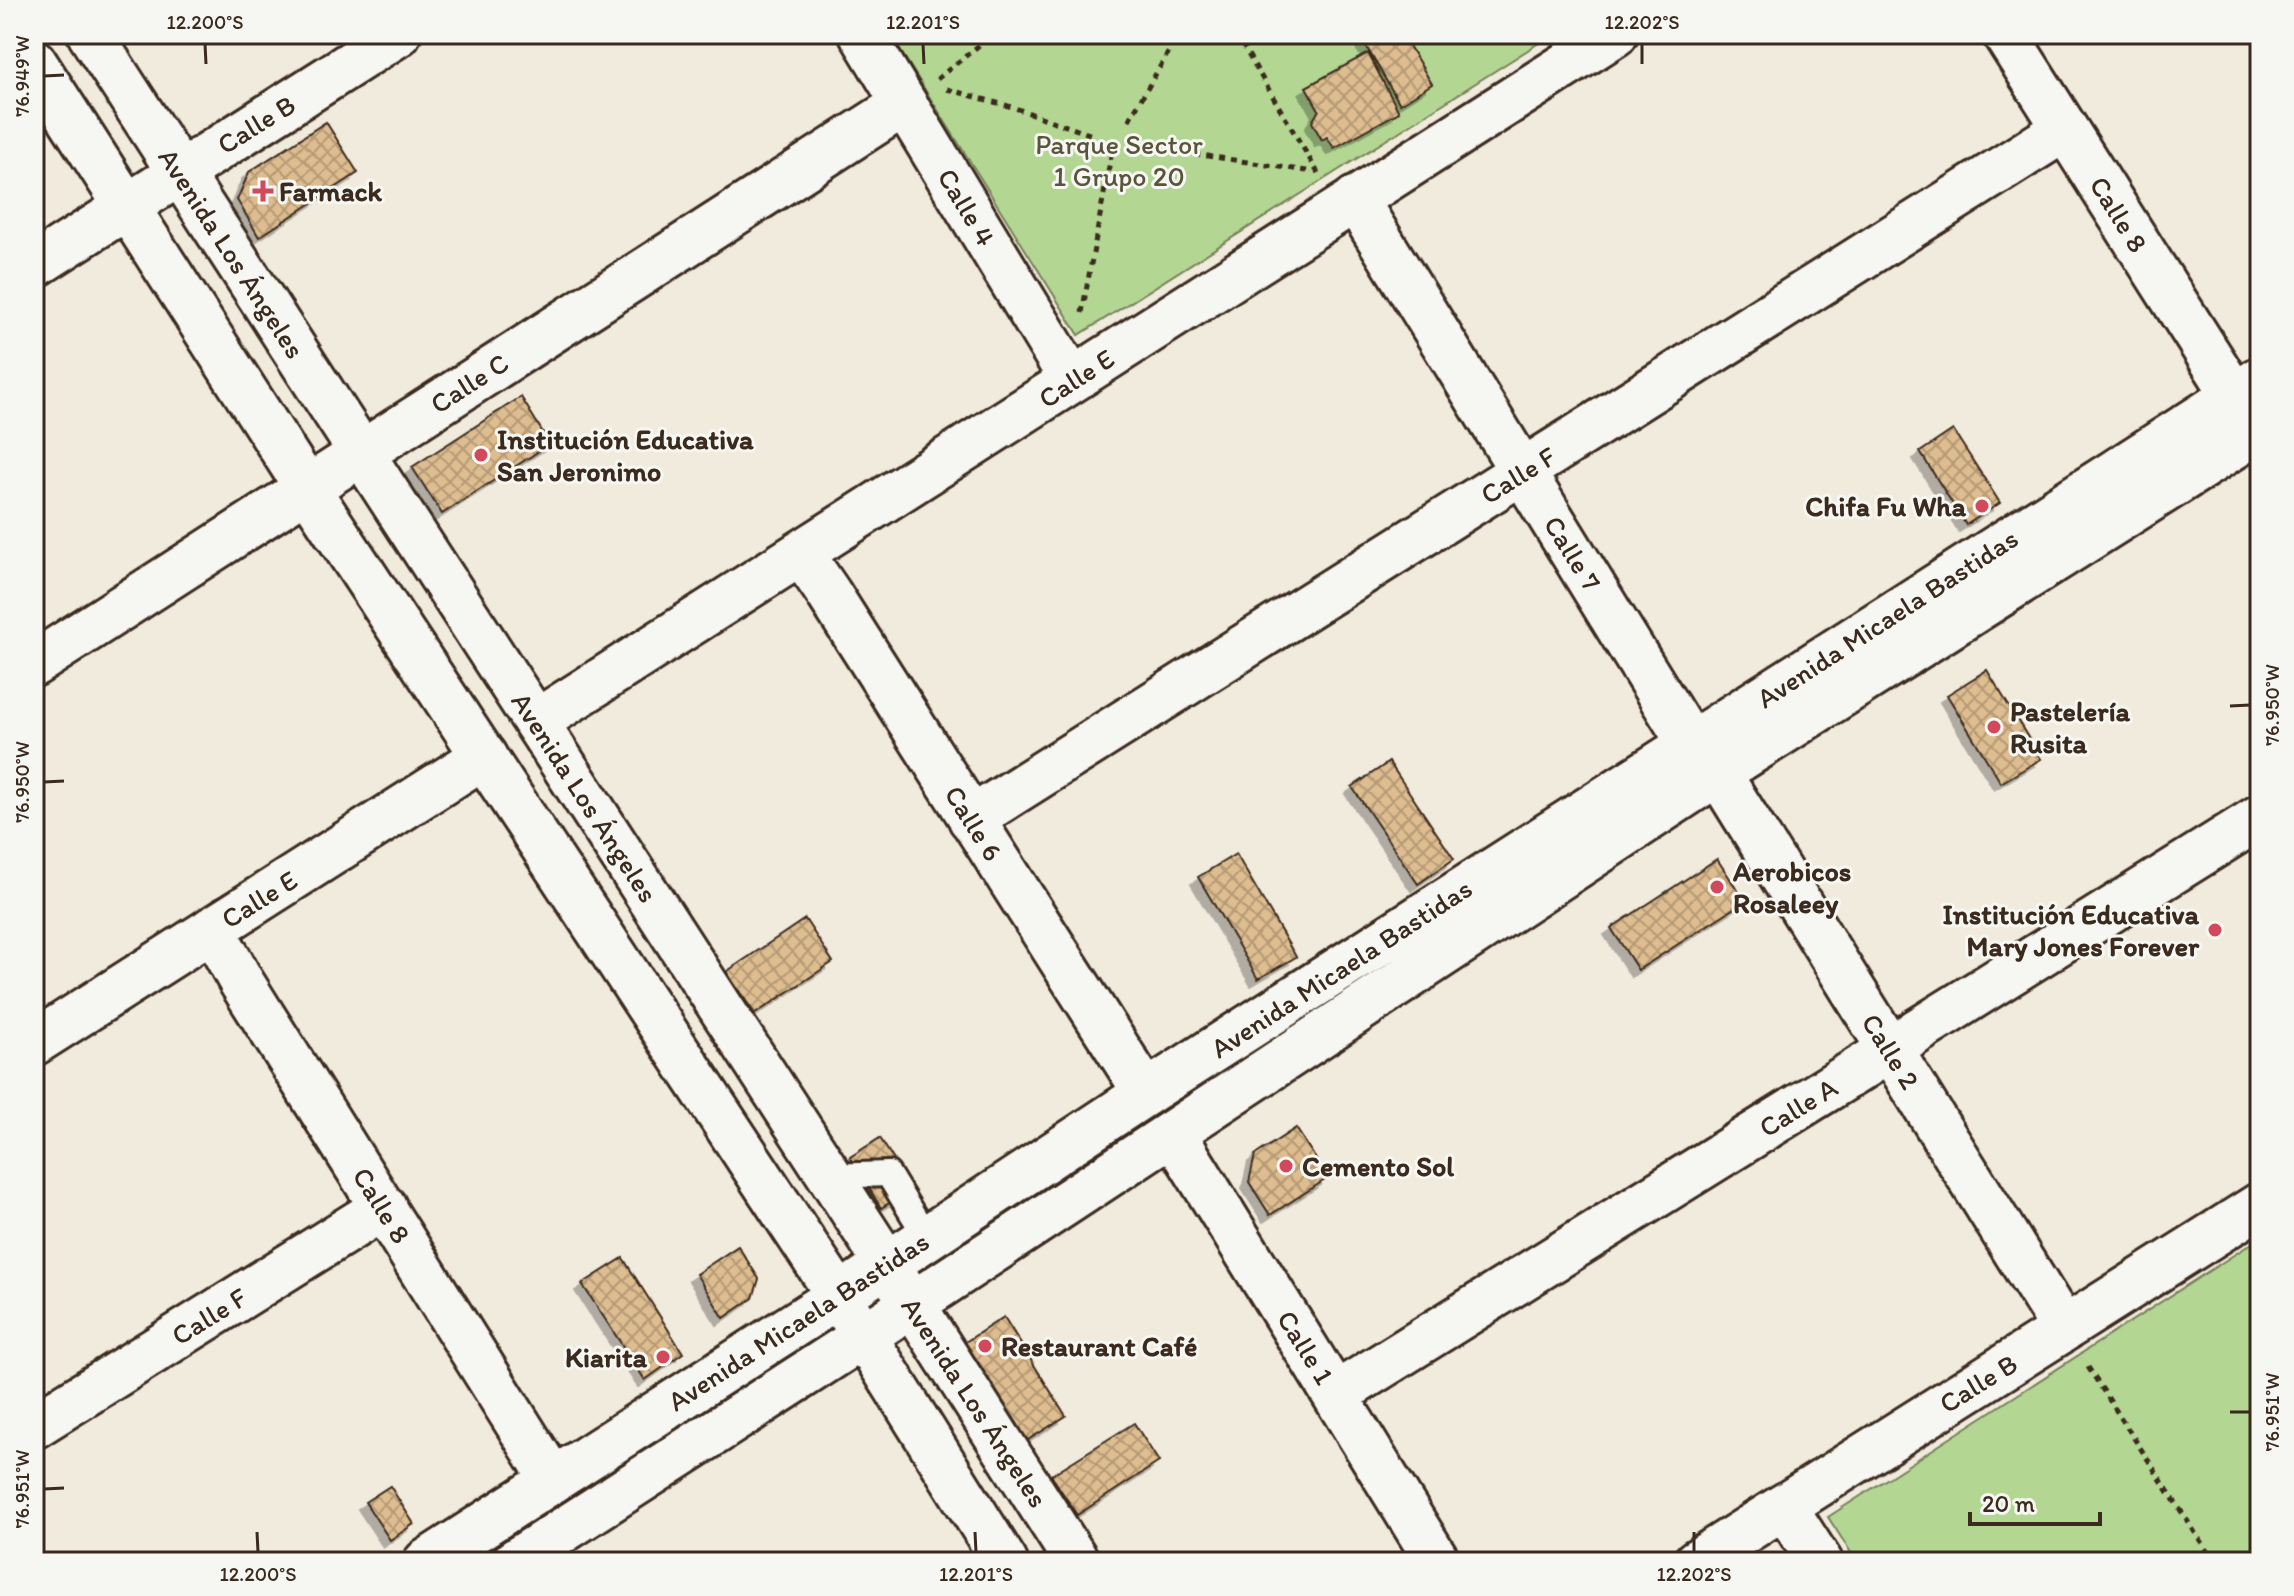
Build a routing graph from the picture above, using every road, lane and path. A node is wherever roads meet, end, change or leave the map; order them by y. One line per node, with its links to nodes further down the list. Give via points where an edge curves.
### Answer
1 (90, 34): 16 (street, Avenida Los Ángeles)
2 (398, 34): 16 (street, Calle B)
3 (862, 34): 10 (street, Calle 4)
4 (993, 34): 13 (path, via 931,84)
5 (1179, 34): 11 (path)
6 (1236, 34): 14 (path, via 1318,173)
7 (2005, 34): 12 (street, Calle 8)
8 (1611, 35): 17 (street, Calle E)
9 (34, 62): 18 (street, Avenida Los Ángeles)
10 (904, 104): 20 (street, Calle 4); 23 (street, Calle C)
11 (1129, 120)
12 (2065, 129): 21 (street, Calle 8); 24 (street, Calle F)
13 (1095, 136)
14 (1135, 145)
15 (1111, 156): 20 (path)
16 (180, 173): 18 (street, Calle B); 23 (street, Avenida Los Ángeles)
17 (1355, 199): 20 (street, Calle E); 24 (street, Calle 7)
18 (127, 206): 19 (street, Calle B); 25 (street, Avenida Los Ángeles)
19 (34, 266)
20 (1072, 380): 26 (street, Calle E)
21 (2247, 387): 30 (street, Avenida Micaela Bastidas)
22 (2260, 430): 30 (street, Avenida Micaela Bastidas)
23 (362, 452): 25 (street, Calle C); 28 (street, Avenida Los Ángeles)
24 (1523, 472): 30 (street, Calle 7); 32 (street, Calle F)
25 (307, 488): 27 (street, Calle C); 29 (street, Avenida Los Ángeles)
26 (801, 553): 28 (street, Calle E); 32 (street, Calle 6)
27 (34, 664)
28 (536, 722): 38 (street, Avenida Los Ángeles)
29 (484, 756): 33 (street, Calle E); 41 (street, Avenida Los Ángeles)
30 (1704, 758): 35 (street, Calle 2); 36 (street, Avenida Micaela Bastidas); 37 (street, Avenida Micaela Bastidas)
31 (2260, 817): 35 (street, Calle A)
32 (971, 819): 36 (street, Calle 6)
33 (212, 929): 34 (street, Calle E); 40 (street, Calle 8)
34 (34, 1043)
35 (1890, 1050): 46 (street, Calle 2); 48 (street, Calle A)
36 (1146, 1093): 42 (street, Avenida Micaela Bastidas)
37 (1173, 1133): 45 (street, Avenida Micaela Bastidas); 48 (street, Calle 1)
38 (829, 1176): 41 (street); 42 (lane, via 888,1174); 43 (street, Avenida Los Ángeles)
39 (2260, 1205): 46 (street, Calle B)
40 (384, 1207): 49 (street, Calle F); 50 (street, Calle 8)
41 (781, 1209): 44 (street, Avenida Los Ángeles)
42 (927, 1238): 43 (street, Avenida Micaela Bastidas)
43 (887, 1264): 44 (street, Avenida Micaela Bastidas); 45 (street, Avenida Los Ángeles)
44 (839, 1296): 47 (street, Avenida Los Ángeles); 50 (street, Avenida Micaela Bastidas)
45 (911, 1305): 47 (street, Avenida Micaela Bastidas); 55 (street, Avenida Los Ángeles)
46 (2064, 1329): 51 (street, Calle B); 59 (path)
47 (864, 1336): 53 (street, Avenida Micaela Bastidas); 54 (street, Avenida Los Ángeles)
48 (1335, 1395): 56 (street, Calle 1)
49 (34, 1426)
50 (553, 1480): 52 (street, Avenida Micaela Bastidas)
51 (1784, 1506): 57 (street, Calle B); 58 (street)
52 (426, 1562)
53 (514, 1562)
54 (1005, 1562)
55 (1077, 1562)
56 (1438, 1562)
57 (1696, 1562)
58 (1820, 1562)
59 (2214, 1562)

